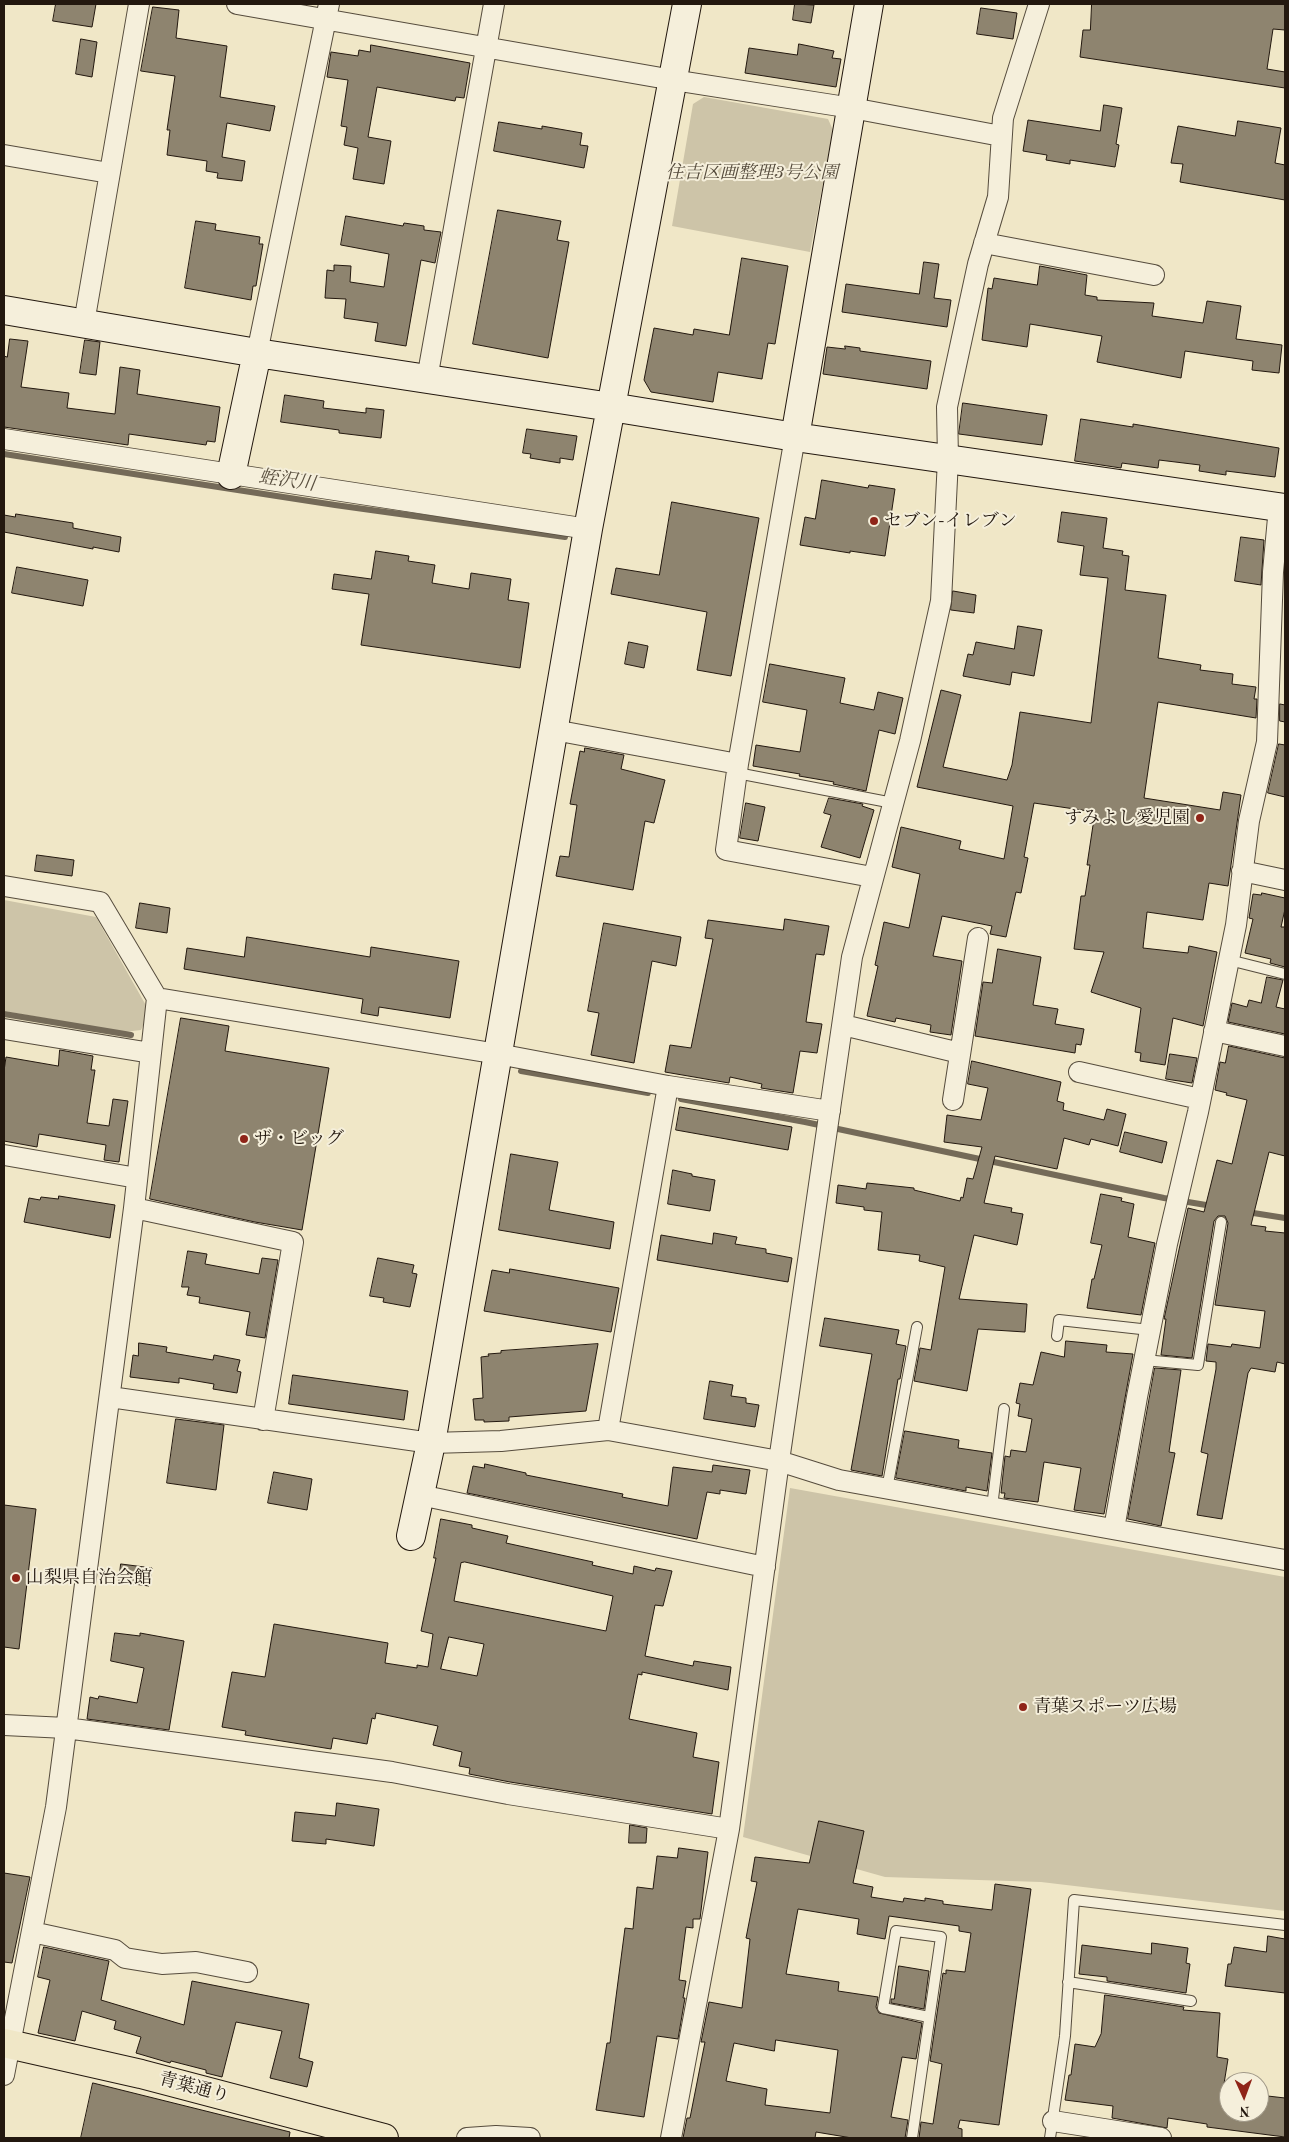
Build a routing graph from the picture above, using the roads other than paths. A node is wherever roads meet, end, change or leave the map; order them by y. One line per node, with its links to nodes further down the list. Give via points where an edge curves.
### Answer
1 (139, 4): 13 (street)
2 (236, 4): 7 (street)
3 (494, 4): 8 (street)
4 (687, 4): 9 (street)
5 (869, 4): 10 (street)
6 (1039, 4): 11 (street, via 1003,118)
7 (327, 12): 8 (street); 18 (street)
8 (486, 47): 9 (street); 19 (street)
9 (673, 80): 10 (street); 20 (street)
10 (852, 108): 11 (street); 21 (street)
11 (1001, 136): 14 (street, via 998,197)
12 (4, 155): 13 (street)
13 (109, 174): 17 (street)
14 (984, 243): 15 (street); 23 (street, via 947,407)
15 (1154, 275)
16 (4, 310): 17 (street)
17 (84, 323): 18 (street)
18 (257, 353): 19 (street); 24 (street)
19 (427, 379): 20 (street)
20 (611, 406): 21 (street); 26 (street)
21 (795, 437): 23 (street); 29 (street)
22 (4, 438): 24 (street)
23 (948, 459): 25 (street); 30 (street, via 941,601)
24 (231, 475): 26 (street)
25 (1282, 507): 28 (street, via 1273,572)
26 (588, 529): 27 (street)
27 (554, 730): 29 (street); 45 (street)
28 (1276, 744): 31 (street, via 1250,822)
29 (737, 769): 30 (lane); 32 (street, via 726,850)
30 (893, 803): 32 (street)
31 (1242, 871): 33 (street); 36 (street, via 1236,926)
32 (872, 877): 39 (street, via 852,957)
33 (1285, 880)
34 (4, 886): 38 (street, via 100,902)
35 (978, 938): 44 (street)
36 (1228, 960): 37 (lane); 41 (street)
37 (1285, 974)
38 (157, 998): 43 (street); 45 (street)
39 (843, 1025): 44 (street); 50 (street)
40 (4, 1029): 43 (street)
41 (1214, 1031): 42 (street); 49 (street)
42 (1285, 1046)
43 (151, 1053): 52 (street)
44 (960, 1053): 48 (street)
45 (498, 1054): 47 (street); 63 (street)
46 (1079, 1072): 49 (street)
47 (668, 1086): 50 (street); 62 (street)
48 (952, 1100)
49 (1200, 1100): 56 (street)
50 (829, 1121): 64 (street)
51 (4, 1155): 52 (street)
52 (136, 1178): 53 (street)
53 (134, 1208): 59 (street); 61 (street, via 293,1242)
54 (1221, 1222): 58 (lane, via 1198,1365)
55 (917, 1327): 65 (lane)
56 (1150, 1330): 57 (lane, via 1059,1320); 58 (street)
57 (1057, 1336)
58 (1144, 1360): 68 (street)
59 (110, 1398): 61 (street); 73 (street)
60 (1004, 1409): 67 (lane)
61 (263, 1420): 63 (street)
62 (608, 1430): 63 (street, via 501,1441); 64 (street)
63 (431, 1443): 66 (street)
64 (779, 1461): 65 (street, via 839,1480); 71 (street)
65 (887, 1489): 67 (street)
66 (420, 1496): 69 (street); 71 (street)
67 (992, 1507): 68 (street)
68 (1114, 1529): 70 (street)
69 (411, 1536)
70 (1285, 1560)
71 (765, 1567): 74 (street)
72 (4, 1725): 73 (street)
73 (66, 1728): 74 (street, via 392,1772); 76 (street, via 56,1807)
74 (729, 1829): 87 (street)
75 (1285, 1925): 78 (lane, via 1074,1900)
76 (32, 1932): 77 (street, via 115,1950 125,1958 162,1964 196,1962); 81 (street)
77 (247, 1972)
78 (1068, 1982): 79 (lane); 83 (lane, via 1065,2036)
79 (1190, 2001)
80 (929, 2017): 80 (lane, via 941,1937 896,1931 883,2008); 88 (lane)
81 (6, 2044): 82 (street); 84 (main road, 青葉通り, via 150,2077)
82 (4, 2075)
83 (1051, 2130): 89 (street)
84 (384, 2138)
85 (467, 2138): 86 (street)
86 (530, 2138)
87 (671, 2138)
88 (912, 2138)
89 (1161, 2138)

